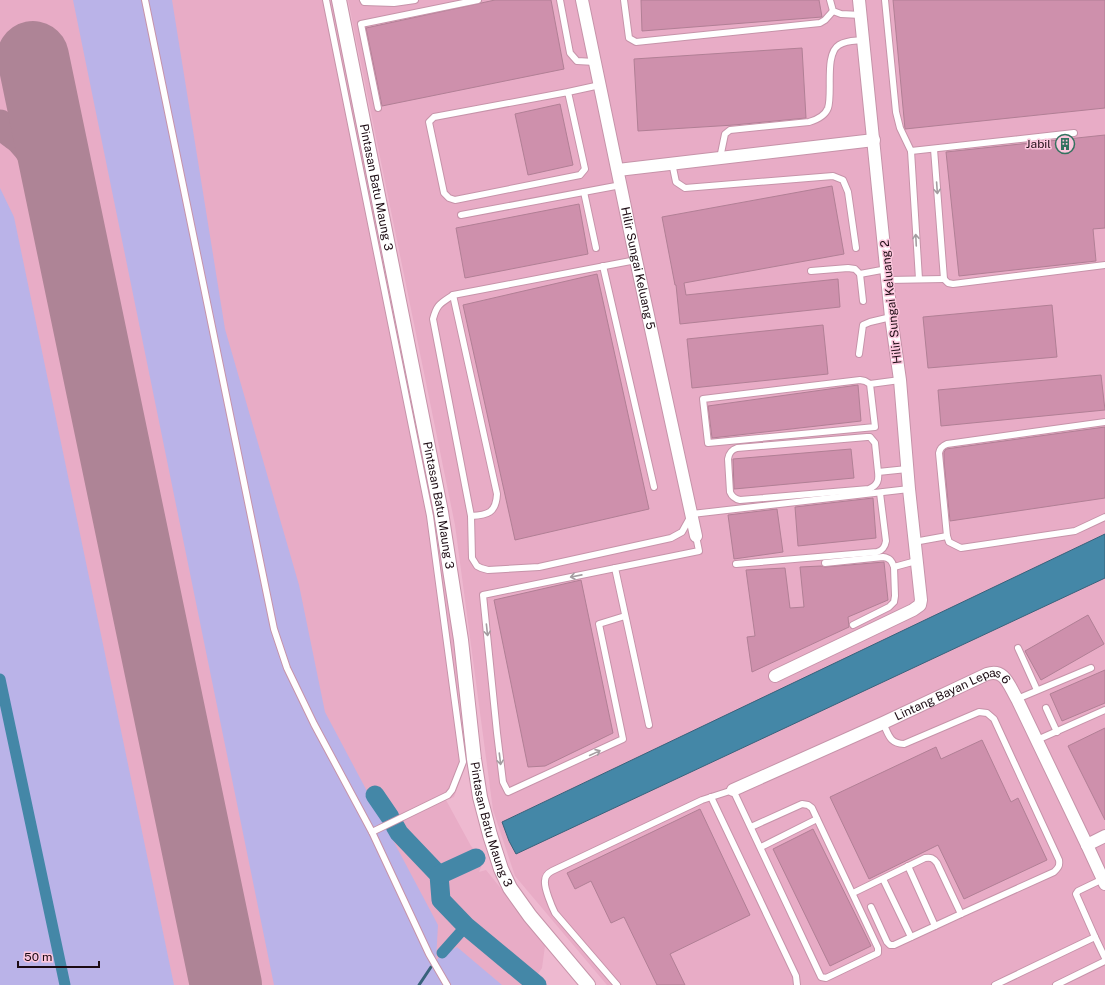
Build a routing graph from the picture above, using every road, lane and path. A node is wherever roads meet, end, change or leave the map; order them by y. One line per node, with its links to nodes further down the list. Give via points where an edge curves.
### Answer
1 (145, 0): 80 (lane, via 274,629 286,668)
2 (326, 0): 80 (lane, via 430,516 463,762 448,795)
3 (339, 0): 96 (street, Pintasan Batu Maung 3, via 441,512 461,640 480,797 501,869 510,888)
4 (363, 0): 5 (lane, via 394,3)
5 (415, 0)
6 (478, 0): 19 (lane, via 361,24)
7 (560, 0): 16 (lane, via 570,54 577,61)
8 (582, 0): 16 (street, Hilir Sungai Keluang 5)
9 (624, 0): 13 (lane, via 629,38 636,42 820,23)
10 (830, 0): 13 (lane)
11 (860, 0): 14 (street, Hilir Sungai Keluang 2)
12 (885, 0): 23 (lane, via 896,112 900,128)
13 (833, 11): 14 (lane, via 841,14)
14 (861, 14): 15 (street, Hilir Sungai Keluang 2)
15 (863, 40): 21 (street, Hilir Sungai Keluang 2); 24 (lane, via 846,41 834,49 830,67 828,108 817,120 730,130 725,134)
16 (595, 62): 17 (street, Hilir Sungai Keluang 5)
17 (600, 85): 18 (lane); 26 (street, Hilir Sungai Keluang 5)
18 (568, 92): 18 (lane, via 585,169 580,175 454,200 448,198 444,193 429,122 434,117)
19 (378, 108)
20 (1074, 133): 22 (lane)
21 (874, 140): 24 (street); 37 (street, Hilir Sungai Keluang 2)
22 (934, 149): 23 (lane); 39 (lane, one-way to 39)
23 (911, 151): 38 (lane, one-way to 23)
24 (720, 158): 25 (street)
25 (672, 163): 26 (street); 31 (lane, via 676,182 685,188 833,176 843,180 848,192)
26 (618, 170): 27 (street, Hilir Sungai Keluang 5)
27 (621, 185): 28 (lane); 32 (street, Hilir Sungai Keluang 5)
28 (584, 192): 29 (lane); 30 (lane)
29 (461, 215)
30 (596, 248)
31 (856, 248)
32 (636, 260): 34 (lane); 52 (street, Hilir Sungai Keluang 5)
33 (1105, 265): 39 (lane, via 953,284)
34 (603, 266): 40 (lane); 49 (lane)
35 (811, 271): 36 (lane, via 848,268 855,269)
36 (860, 274): 37 (lane); 41 (lane)
37 (887, 275): 38 (lane); 42 (street, Hilir Sungai Keluang 2)
38 (919, 279): 39 (lane)
39 (944, 279)
40 (453, 295): 53 (lane, via 436,309 434,319); 53 (lane, via 496,494 496,502 491,511)
41 (863, 301)
42 (891, 317): 43 (lane, via 863,325); 44 (street, Hilir Sungai Keluang 2)
43 (859, 354)
44 (900, 380): 45 (lane); 47 (street, Hilir Sungai Keluang 2)
45 (870, 384): 45 (lane, via 875,427 708,443 703,399 860,380)
46 (1105, 422): 56 (lane, via 942,445 939,453)
47 (907, 469): 48 (lane); 50 (street, Hilir Sungai Keluang 2)
48 (878, 472): 48 (lane, via 875,443 870,437 737,448 732,450 728,459 730,492 740,500 870,489 878,483)
49 (654, 487)
50 (909, 489): 51 (lane); 57 (street, Hilir Sungai Keluang 2)
51 (880, 493): 52 (lane); 60 (lane, via 886,541 882,550)
52 (692, 514): 53 (lane, via 682,532 671,538 539,566 488,570 477,566 472,558); 55 (street, Hilir Sungai Keluang 5)
53 (471, 516)
54 (1105, 517): 56 (lane, via 1074,531 961,548 949,542)
55 (696, 536): 62 (lane, via 699,551)
56 (947, 536): 57 (lane)
57 (914, 542): 58 (street, Hilir Sungai Keluang 2)
58 (916, 560): 61 (lane); 67 (street, Hilir Sungai Keluang 2, via 920,605)
59 (825, 563): 61 (lane, via 888,557)
60 (736, 564)
61 (894, 567): 64 (lane, via 894,602 890,607)
62 (615, 568): 63 (lane); 63 (lane, one-way to 63, via 483,595 503,782 508,792 623,739 599,624)
63 (625, 616): 73 (lane)
64 (852, 625)
65 (1018, 648): 68 (lane)
66 (1091, 668): 68 (lane)
67 (775, 676)
68 (1037, 690): 69 (lane)
69 (1016, 699): 72 (street, Lintang Bayan Lepas 6, via 1004,676 994,672); 75 (street, Lintang Bayan Lepas 6)
70 (1046, 708): 74 (lane)
71 (1105, 710): 74 (lane)
72 (884, 723): 76 (street, Lintang Bayan Lepas 6); 89 (lane, via 892,741 904,744 979,712 986,713 994,719 1059,860 1058,869 1054,872)
73 (649, 725)
74 (1057, 732): 75 (lane)
75 (1037, 740): 82 (street, Lintang Bayan Lepas 6)
76 (733, 790): 77 (lane); 79 (lane)
77 (711, 797): 97 (lane, via 547,874 545,881 555,913); 98 (lane, via 796,976)
78 (817, 819): 79 (lane, via 812,808 802,804); 83 (lane); 87 (lane)
79 (751, 827): 83 (lane)
80 (372, 832): 95 (lane, via 429,954)
81 (1105, 836): 82 (street)
82 (1087, 845): 86 (street, Lintang Bayan Lepas 6)
83 (761, 847): 87 (lane, via 821,977 826,978 878,953)
84 (908, 866): 85 (lane); 89 (lane, via 925,858 934,859); 90 (lane)
85 (883, 879): 87 (lane); 91 (lane)
86 (1104, 882): 92 (lane, via 1078,890 1076,894)
87 (853, 893)
88 (871, 908): 91 (lane, via 890,945)
89 (961, 914): 90 (lane)
90 (935, 926): 91 (lane)
91 (912, 937)
92 (1095, 937): 93 (lane); 99 (lane)
93 (1105, 958)
94 (1105, 961): 100 (lane)
95 (447, 985)
96 (588, 985)
97 (617, 985)
98 (797, 985)
99 (995, 985)
100 (1056, 985)

